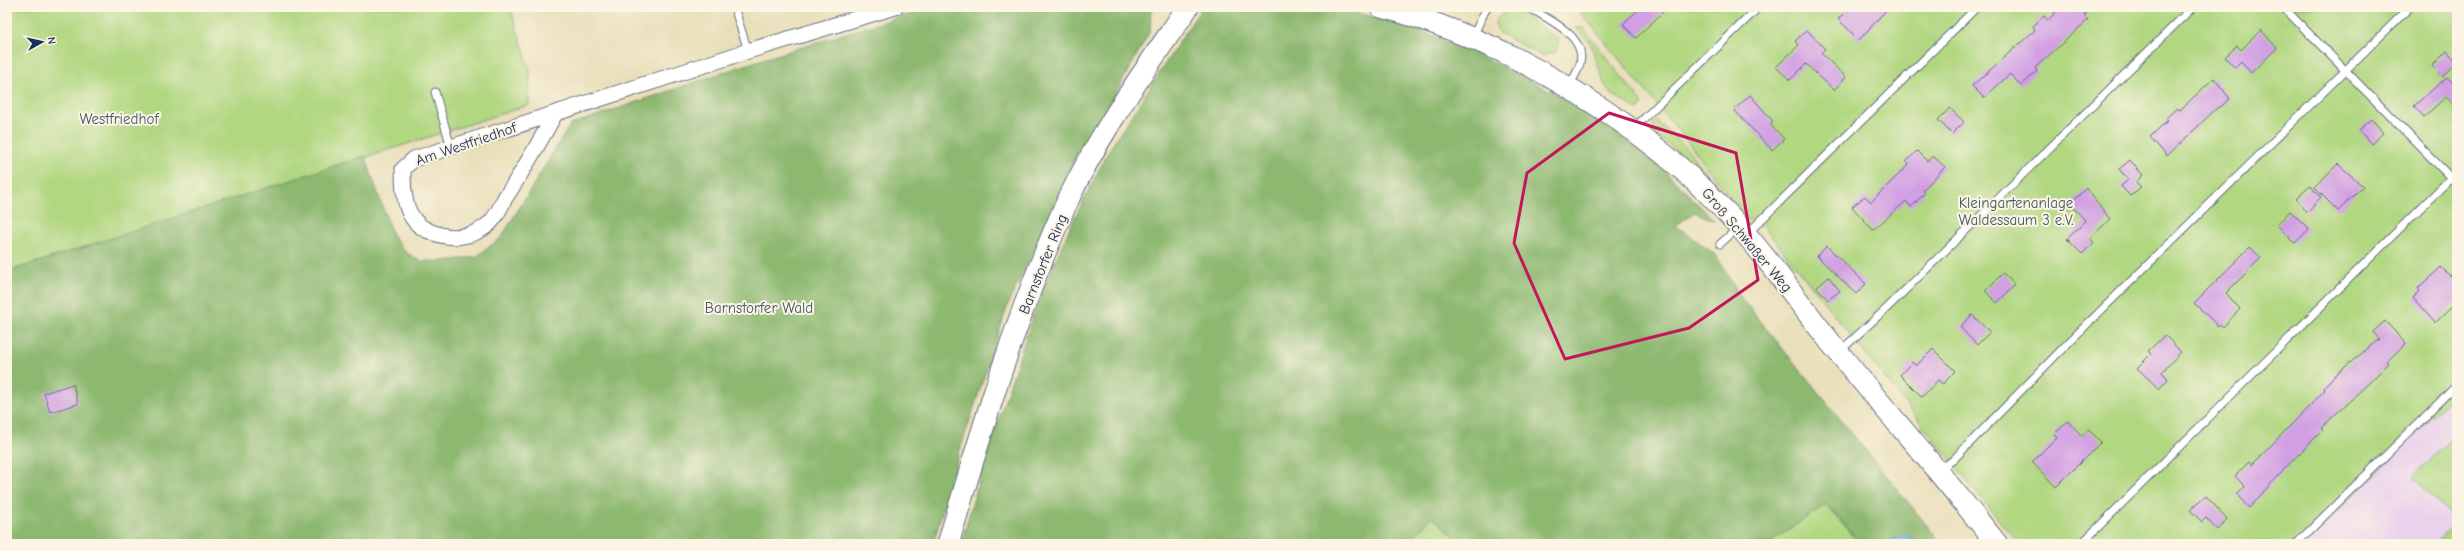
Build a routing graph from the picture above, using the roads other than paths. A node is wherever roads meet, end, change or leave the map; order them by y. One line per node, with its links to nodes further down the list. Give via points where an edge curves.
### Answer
1 (734, 7): 13 (lane)
2 (895, 7): 13 (street, Am Westfriedhof)
3 (1188, 7): 29 (street, Barnstorfer Ring, via 1090,157 1067,202 1016,332)
4 (1381, 7): 12 (street, Groß Schwaßer Weg, via 1421,18)
5 (1486, 7): 12 (lane)
6 (1528, 7): 15 (lane, via 1561,27 1575,40 1581,52 1580,66)
7 (1760, 7): 18 (lane)
8 (1977, 7): 23 (lane)
9 (2193, 7): 25 (lane, via 1888,308)
10 (2283, 7): 14 (lane)
11 (2410, 7): 14 (lane)
12 (1472, 38): 15 (street, Groß Schwaßer Weg)
13 (748, 51): 17 (street, Am Westfriedhof)
14 (2346, 70): 21 (lane); 27 (lane, via 1953,460)
15 (1569, 87): 18 (street, Groß Schwaßer Weg)
16 (435, 92): 19 (lane)
17 (555, 114): 19 (street, Am Westfriedhof); 19 (street, Am Westfriedhof, via 489,224 466,236 445,238 420,228 408,211 403,189 403,169 414,159)
18 (1634, 128): 23 (street, Groß Schwaßer Weg, via 1688,173)
19 (450, 146)
20 (2457, 172): 21 (lane)
21 (2451, 178): 22 (lane); 30 (lane)
22 (2457, 184)
23 (1742, 231): 24 (lane); 25 (street, Groß Schwaßer Weg)
24 (1720, 244)
25 (1838, 352): 27 (street, Groß Schwaßer Weg)
26 (2457, 384): 31 (lane)
27 (1938, 471): 28 (street, Groß Schwaßer Weg)
28 (1995, 543)
29 (948, 544)
30 (2081, 544)
31 (2296, 544)

